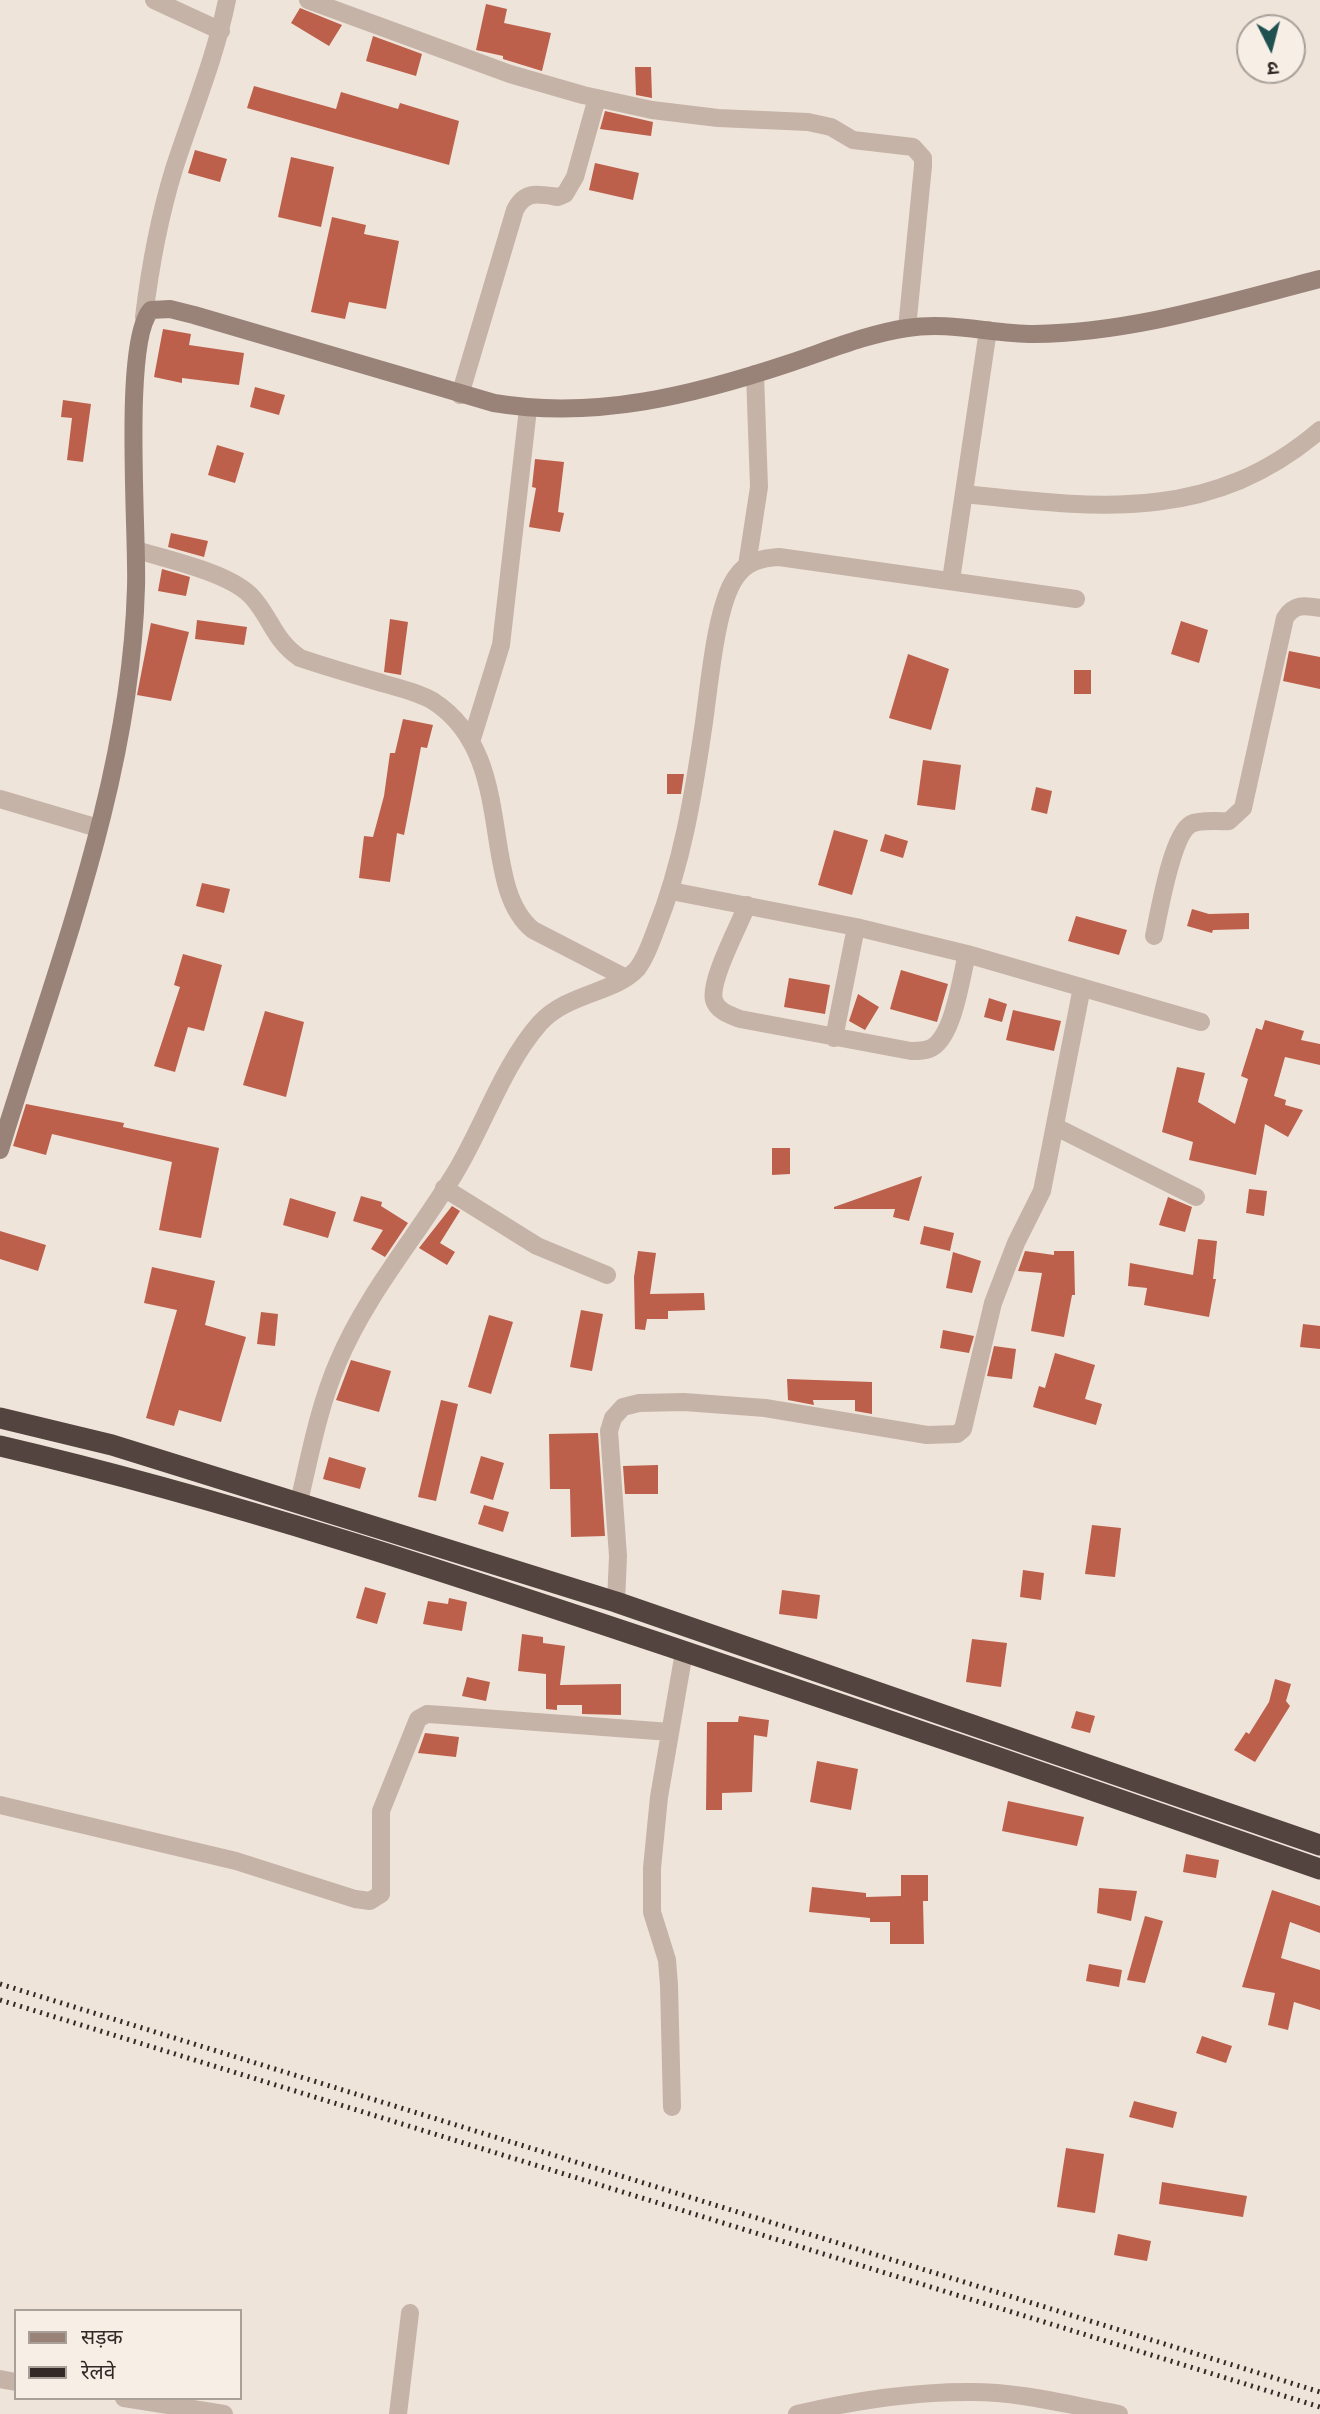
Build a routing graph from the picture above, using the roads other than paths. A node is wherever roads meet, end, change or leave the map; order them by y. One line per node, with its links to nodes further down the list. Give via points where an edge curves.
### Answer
1 (153, 0): 4 (street)
2 (227, 0): 4 (street)
3 (308, 0): 5 (street, via 510,74)
4 (221, 31): 7 (street, via 163,211)
5 (597, 98): 8 (street, via 718,118 808,121 853,139 914,146 923,166); 11 (street, via 571,186 558,197 523,197 515,210)
6 (1320, 279): 9 (street, via 1166,319 1102,329 1033,334)
7 (144, 317): 11 (street, via 151,310 170,309); 15 (street, via 135,388)
8 (907, 328): 9 (street, via 944,325); 10 (street)
9 (988, 330): 14 (street)
10 (755, 374): 12 (street, via 635,405); 16 (street, via 759,487)
11 (460, 394): 12 (street)
12 (528, 409): 20 (street, via 501,645)
13 (1320, 430): 14 (street, via 1259,474 1202,494 1113,506)
14 (964, 494): 17 (street)
15 (136, 550): 20 (street, via 227,581 251,596 283,647 300,658 431,699 452,716); 22 (street, via 132,646)
16 (747, 565): 17 (street, via 779,556); 23 (street, via 726,598 688,828)
17 (951, 580): 18 (street)
18 (1076, 599)
19 (1320, 608): 26 (street, via 1298,606 1285,618 1243,808 1229,821 1194,822 1186,828 1173,859)
20 (471, 742): 28 (street, via 491,793 506,878 520,920)
21 (0, 799): 22 (street)
22 (98, 828): 33 (street, via 89,870)
23 (671, 891): 24 (street); 28 (street, via 646,953)
24 (747, 905): 25 (street); 31 (street, via 718,972 714,1002 740,1019)
25 (856, 927): 27 (street); 31 (street)
26 (1154, 936)
27 (967, 954): 29 (street); 31 (street, via 950,1022 930,1049 911,1051)
28 (626, 978): 34 (street, via 574,998 541,1022)
29 (1082, 987): 30 (street); 32 (street)
30 (1201, 1022)
31 (834, 1038)
32 (1056, 1127): 35 (street); 40 (street, via 1042,1191 993,1303 963,1429 957,1434 927,1435 789,1411 684,1402 623,1407 609,1431)
33 (0, 1150)
34 (444, 1188): 36 (street, via 537,1245); 39 (street, via 338,1360)
35 (1196, 1197)
36 (607, 1275)
37 (0, 1418): 39 (highway, via 111,1445)
38 (0, 1446): 41 (highway, via 202,1497)
39 (299, 1502): 40 (highway)
40 (617, 1602): 44 (highway)
41 (684, 1652): 42 (street); 45 (highway)
42 (670, 1732): 43 (street, via 435,1715 418,1719 381,1811 381,1894 370,1901 236,1861); 46 (street, via 652,1868 652,1912 667,1960)
43 (0, 1805)
44 (1320, 1845)
45 (1320, 1869)
46 (671, 2107)
47 (410, 2313): 50 (street)
48 (136, 2400): 49 (street)
49 (224, 2414)
50 (398, 2414)
51 (797, 2414): 52 (street, via 905,2395 968,2392 1027,2397)
52 (1119, 2414)

